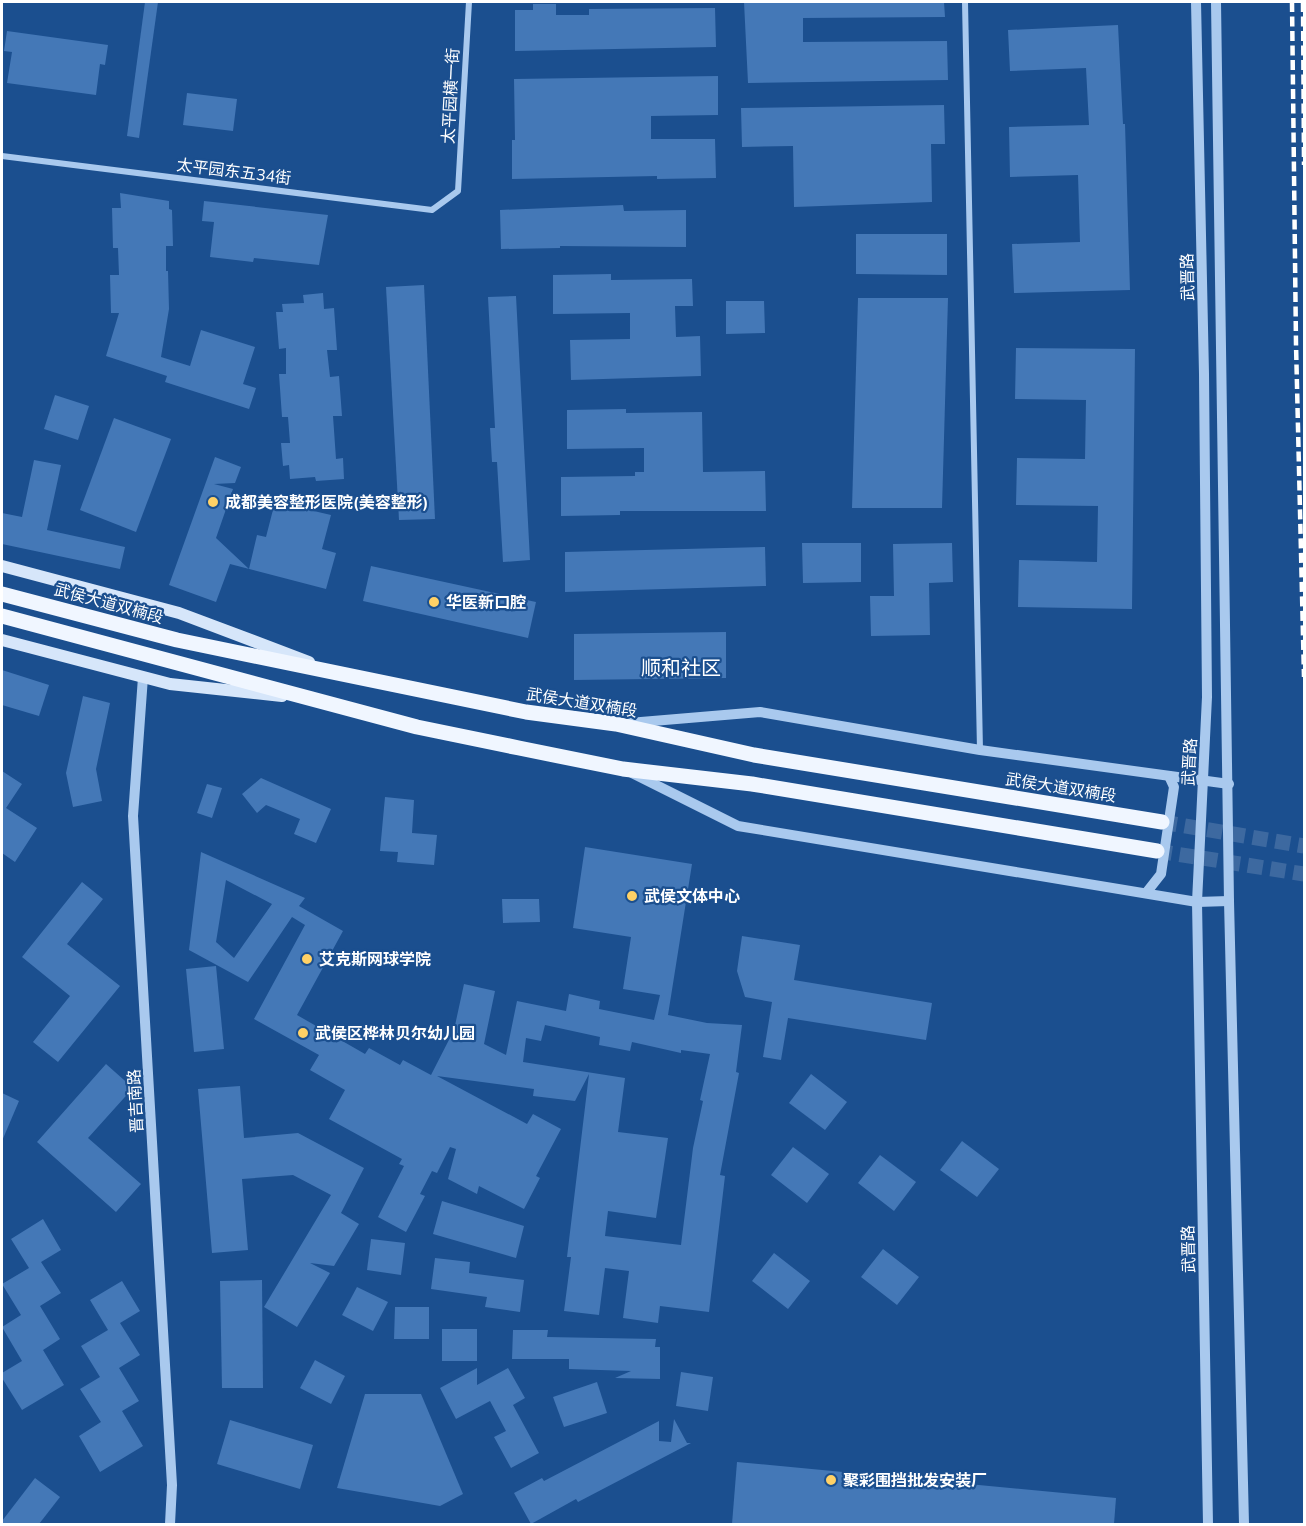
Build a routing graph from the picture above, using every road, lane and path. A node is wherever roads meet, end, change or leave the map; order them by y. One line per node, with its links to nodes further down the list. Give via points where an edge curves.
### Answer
1 (469, 2): 6 (street, 太平园横一街)
2 (965, 2): 15 (street)
3 (1196, 2): 18 (street, 武晋路, via 1207,649)
4 (1216, 2): 19 (street, 武晋路)
5 (2, 156): 6 (street, 太平园东五34街, via 432,210)
6 (458, 191)
7 (2, 566): 11 (main road, via 179,614)
8 (2, 594): 11 (main road, 武侯大道双楠段, via 177,640)
9 (2, 616): 13 (main road)
10 (2, 640): 12 (main road)
11 (341, 674): 14 (main road, 武侯大道双楠段, via 526,712)
12 (143, 677): 13 (main road, via 170,684); 25 (street, 晋吉南路, via 133,816 172,1485)
13 (316, 700): 16 (main road, via 417,727)
14 (616, 724): 15 (street, via 760,712); 20 (main road, 武侯大道双楠段, via 754,755)
15 (980, 750): 17 (street)
16 (623, 769): 21 (main road, via 752,784); 22 (street, via 738,826)
17 (1169, 776): 18 (street); 22 (street, via 1174,787 1161,874)
18 (1202, 781): 19 (street); 24 (street, 武晋路)
19 (1229, 784): 23 (street, 武晋路)
20 (1162, 822)
21 (1157, 851)
22 (1146, 893): 24 (street)
23 (1229, 901): 24 (street); 27 (street, 武晋路)
24 (1197, 902): 26 (street, 武晋路)
25 (170, 1524)
26 (1208, 1524)
27 (1244, 1524)

